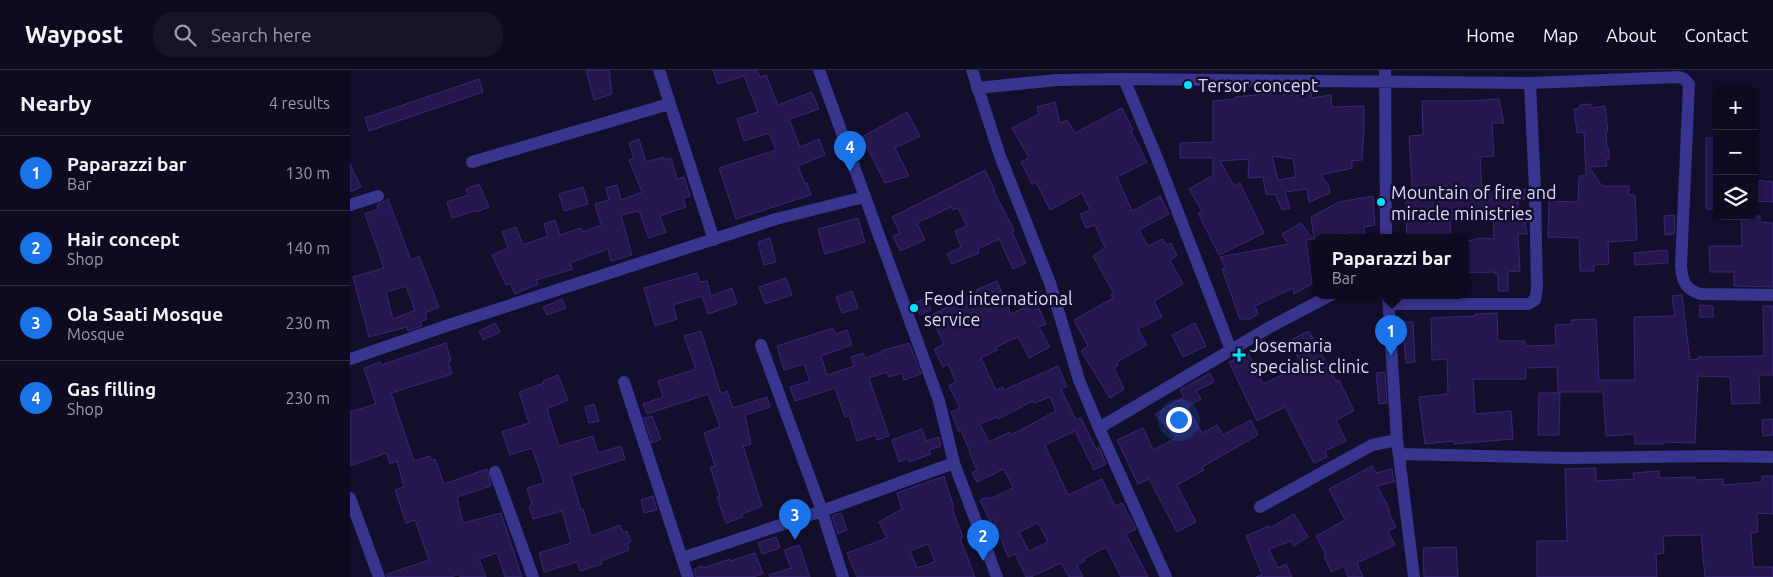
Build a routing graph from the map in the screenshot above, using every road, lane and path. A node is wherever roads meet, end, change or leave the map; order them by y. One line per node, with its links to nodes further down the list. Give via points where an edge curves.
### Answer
1 (659, 70): 8 (street)
2 (818, 70): 11 (street)
3 (972, 70): 7 (street)
4 (1385, 75): 5 (street); 6 (street); 13 (street)
5 (1124, 79): 7 (street, via 1057,80); 19 (street)
6 (1530, 83): 15 (street, via 1684,78 1688,84 1682,278 1686,286 1700,294); 17 (street, via 1535,190 1535,300 1528,304)
7 (977, 88): 22 (street, via 1050,283 1079,380)
8 (669, 104): 9 (street); 14 (street)
9 (472, 162)
10 (378, 196): 12 (street)
11 (864, 197): 14 (street, via 776,219); 26 (street, via 939,401)
12 (350, 205)
13 (1386, 234)
14 (714, 240): 20 (street)
15 (1773, 295)
16 (1320, 299): 19 (street)
17 (1389, 299): 23 (street)
18 (761, 345): 30 (street)
19 (1231, 350): 22 (street)
20 (350, 359)
21 (624, 382): 31 (street)
22 (1099, 428): 37 (street)
23 (1397, 440): 24 (street); 29 (street, via 1372,446)
24 (1399, 454): 25 (street, via 1568,458); 38 (street)
25 (1773, 457)
26 (954, 463): 30 (street); 36 (street)
27 (495, 472): 33 (street)
28 (350, 498): 32 (street)
29 (1260, 508)
30 (822, 511): 31 (street); 35 (street)
31 (682, 558): 34 (street)
32 (379, 577)
33 (533, 577)
34 (688, 577)
35 (843, 577)
36 (997, 577)
37 (1166, 577)
38 (1414, 577)

